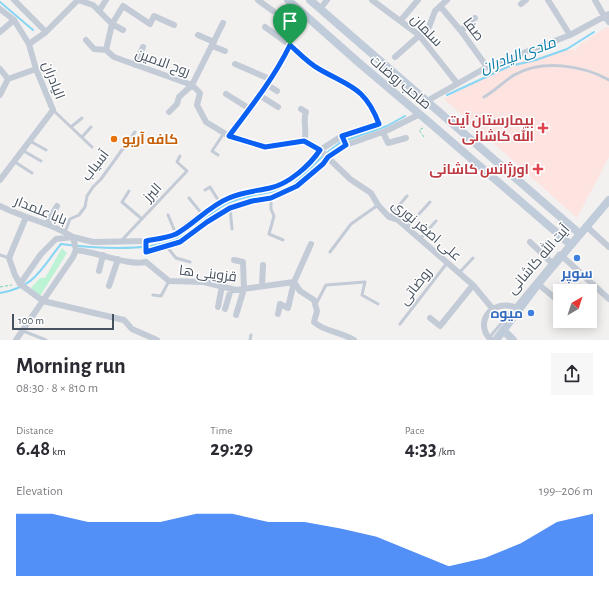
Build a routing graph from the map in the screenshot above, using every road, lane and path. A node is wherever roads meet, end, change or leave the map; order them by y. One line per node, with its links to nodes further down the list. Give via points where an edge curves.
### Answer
1 (14, 0): 30 (street)
2 (78, 0): 16 (street, via 93,5); 30 (street)
3 (106, 0): 16 (street)
4 (258, 0): 17 (street)
5 (288, 0): 38 (street, صاحب روضات)
6 (310, 0): 15 (street, صاحب روضات)
7 (327, 0): 15 (street)
8 (373, 0): 21 (street, سلمان)
9 (418, 0): 21 (street)
10 (448, 0): 13 (street)
11 (548, 0): 33 (street)
12 (595, 0): 18 (street)
13 (440, 6): 28 (street, صفا); 32 (street, via 435,11 429,27)
14 (0, 9): 20 (street, الیادران)
15 (320, 9): 34 (street, صاحب روضات)
16 (99, 11): 24 (street)
17 (273, 11)
18 (606, 15): 22 (street); 33 (street)
19 (475, 18): 28 (street)
20 (14, 20): 29 (street); 36 (street, الیادران)
21 (401, 20): 32 (street, سلمان)
22 (609, 22)
23 (223, 23): 37 (street)
24 (112, 24): 25 (street, via 123,6 150,24 154,16); 27 (street); 41 (street)
25 (174, 25)
26 (265, 27): 39 (street)
27 (123, 30)
28 (461, 31): 48 (street, صفا)
29 (0, 32)
30 (46, 32): 36 (street)
31 (198, 35): 37 (street)
32 (419, 35): 43 (street); 54 (street, سلمان)
33 (570, 35): 48 (street)
34 (353, 39): 38 (street, via 350,44); 44 (street, صاحب روضات)
35 (86, 40): 41 (street, روح الامین, via 94,49)
36 (29, 44): 50 (street, الیادران)
37 (213, 44): 42 (street); 55 (street)
38 (338, 44): 45 (street, صاحب روضات)
39 (290, 45): 53 (street); 75 (street, via 318,69 347,83 364,95 374,110 379,124)
40 (142, 47): 47 (street)
41 (106, 50): 47 (street, روح الامین, via 114,57)
42 (225, 51)
43 (394, 57)
44 (376, 59): 45 (street, via 363,54 358,56); 61 (street, صاحب روضات)
45 (358, 62): 67 (street, صاحب روضات)
46 (235, 64): 53 (street)
47 (135, 65): 55 (street, روح الامین)
48 (487, 67): 54 (street)
49 (0, 69): 51 (street)
50 (36, 69): 51 (street); 65 (street, الیادران)
51 (8, 79): 58 (street)
52 (609, 80): 60 (lane, via 580,68 530,68)
53 (268, 82): 56 (street); 59 (street)
54 (457, 83): 61 (street)
55 (192, 85): 66 (street, via 179,97 177,104); 74 (street, روح الامین, via 200,93 197,105 206,122)
56 (278, 91)
57 (226, 94): 63 (street)
58 (0, 95)
59 (259, 96): 62 (street); 63 (street)
60 (484, 97)
61 (427, 101): 117 (street, صاحب روضات)
62 (278, 106)
63 (250, 109): 74 (street)
64 (301, 109): 80 (street, via 306,112 303,119 307,133)
65 (53, 110): 70 (lane); 79 (street, الیادران)
66 (169, 112)
67 (420, 114): 69 (street, صاحب روضات); 73 (street)
68 (82, 118): 70 (lane)
69 (430, 123): 77 (path, via 419,130); 126 (street, صاحب روضات)
70 (71, 127): 76 (lane)
71 (91, 127): 76 (lane)
72 (135, 132): 116 (lane, آسیاب, via 92,187 87,196 86,207 79,215 70,219)
73 (383, 132): 78 (street, via 388,143); 81 (street)
74 (226, 134): 80 (street, روح الامین, via 265,147); 86 (lane, via 212,151)
75 (342, 136): 81 (street); 85 (street)
76 (82, 137): 82 (lane)
77 (424, 137)
78 (406, 138)
79 (29, 141): 83 (street, الیادران); 84 (lane)
80 (304, 141): 85 (street)
81 (346, 145): 88 (street)
82 (92, 147)
83 (22, 150): 89 (street, الیادران); 90 (lane)
84 (46, 150)
85 (320, 150): 88 (street, علی اصغر نوری); 101 (street, via 315,158 292,178 272,188 249,191)
86 (218, 155)
87 (180, 156): 110 (lane, البرز, via 177,162 187,171)
88 (328, 157): 98 (street, via 297,186); 102 (street, علی اصغر نوری, via 350,179 371,193)
89 (14, 161): 91 (lane); 92 (street, الیادران)
90 (41, 161)
91 (32, 173)
92 (0, 180)
93 (205, 190): 101 (lane, via 210,187)
94 (129, 191): 110 (lane, via 122,202)
95 (407, 196): 109 (lane)
96 (609, 196): 117 (lane, آیت الله کاشانی)
97 (190, 198): 106 (lane)
98 (271, 198): 105 (street); 121 (lane, via 274,216 269,234)
99 (609, 200): 113 (street, آیت الله کاشانی)
100 (430, 202): 114 (lane)
101 (220, 203): 106 (street)
102 (378, 205): 109 (street, علی اصغر نوری); 131 (lane, via 351,224)
103 (0, 206): 108 (street, بابا علمدار)
104 (57, 206): 112 (street)
105 (230, 208): 115 (lane); 127 (street, via 180,242)
106 (202, 214): 118 (street)
107 (168, 215): 118 (lane)
108 (26, 217): 112 (street, بابا علمدار); 135 (street)
109 (389, 217): 114 (street, علی اصغر نوری, via 398,220)
110 (142, 219): 123 (lane, البرز)
111 (436, 221): 120 (lane)
112 (47, 224): 116 (street, بابا علمدار)
113 (586, 226): 117 (street, آیت الله کاشانی); 128 (street)
114 (407, 228): 120 (street, علی اصغر نوری)
115 (232, 229)
116 (65, 232): 119 (street, بابا علمدار)
117 (579, 233): 126 (street, آیت الله کاشانی)
118 (176, 234): 122 (street)
119 (73, 237): 123 (street, via 93,242); 129 (street); 148 (street, via 56,239 41,254)
120 (420, 239): 141 (street, علی اصغر نوری)
121 (282, 240)
122 (146, 241): 123 (street); 130 (street)
123 (120, 242)
124 (530, 242): 142 (street)
125 (311, 244): 147 (street)
126 (569, 244): 134 (street, آیت الله کاشانی); 142 (lane, آیت الله کاشانی)
127 (168, 247): 130 (street); 140 (lane, via 176,258)
128 (609, 247)
129 (76, 250): 133 (street); 160 (street)
130 (146, 252): 139 (street)
131 (330, 252)
132 (0, 255): 135 (lane)
133 (103, 255): 137 (street); 144 (street)
134 (562, 256): 142 (street, آیت الله کاشانی); 159 (street)
135 (9, 258): 148 (street)
136 (473, 258): 145 (lane)
137 (118, 259): 139 (street, via 136,265); 151 (street)
138 (234, 260): 156 (street, via 243,262)
139 (146, 262): 146 (street, قزوینی ها)
140 (190, 262)
141 (447, 263): 145 (street, علی اصغر نوری); 170 (lane, روضاتی)
142 (552, 264): 149 (street, آیت الله کاشانی); 166 (lane, آیت الله کاشانی)
143 (263, 265): 153 (street)
144 (99, 271)
145 (459, 273): 150 (street, علی اصغر نوری)
146 (169, 281): 152 (street, قزوینی ها, via 204,282); 157 (lane, via 161,296)
147 (294, 282): 153 (street, قزوینی ها); 162 (street, via 300,291 314,300); 167 (street, via 288,308 280,304)
148 (20, 284): 154 (path); 160 (street)
149 (538, 284): 158 (street); 166 (street, آیت الله کاشانی)
150 (473, 285): 165 (street, علی اصغر نوری); 169 (street, via 440,326)
151 (109, 286)
152 (222, 286): 155 (street, قزوینی ها); 163 (street)
153 (262, 286): 156 (street, قزوینی ها)
154 (0, 287)
155 (231, 289): 156 (street, قزوینی ها); 164 (street)
156 (244, 289): 168 (street)
157 (153, 295)
158 (553, 296)
159 (609, 299)
160 (43, 301): 172 (street); 176 (street, via 124,320 132,329)
161 (378, 304): 162 (lane, via 362,295 364,282 326,285)
162 (315, 305): 178 (street, via 317,311 314,322 318,326)
163 (218, 307)
164 (225, 308)
165 (492, 308): 166 (street, via 502,305); 179 (street, via 484,326)
166 (517, 308): 171 (street, آیت الله کاشانی)
167 (278, 314)
168 (236, 315)
169 (430, 318)
170 (400, 324)
171 (501, 328): 179 (street, آیت الله کاشانی); 180 (street); 181 (lane)
172 (23, 331): 174 (street); 175 (lane)
173 (251, 335): 177 (lane)
174 (16, 340)
175 (46, 340)
176 (157, 340)
177 (250, 340)
178 (354, 340)
179 (491, 340)
180 (513, 340)
181 (519, 340)

